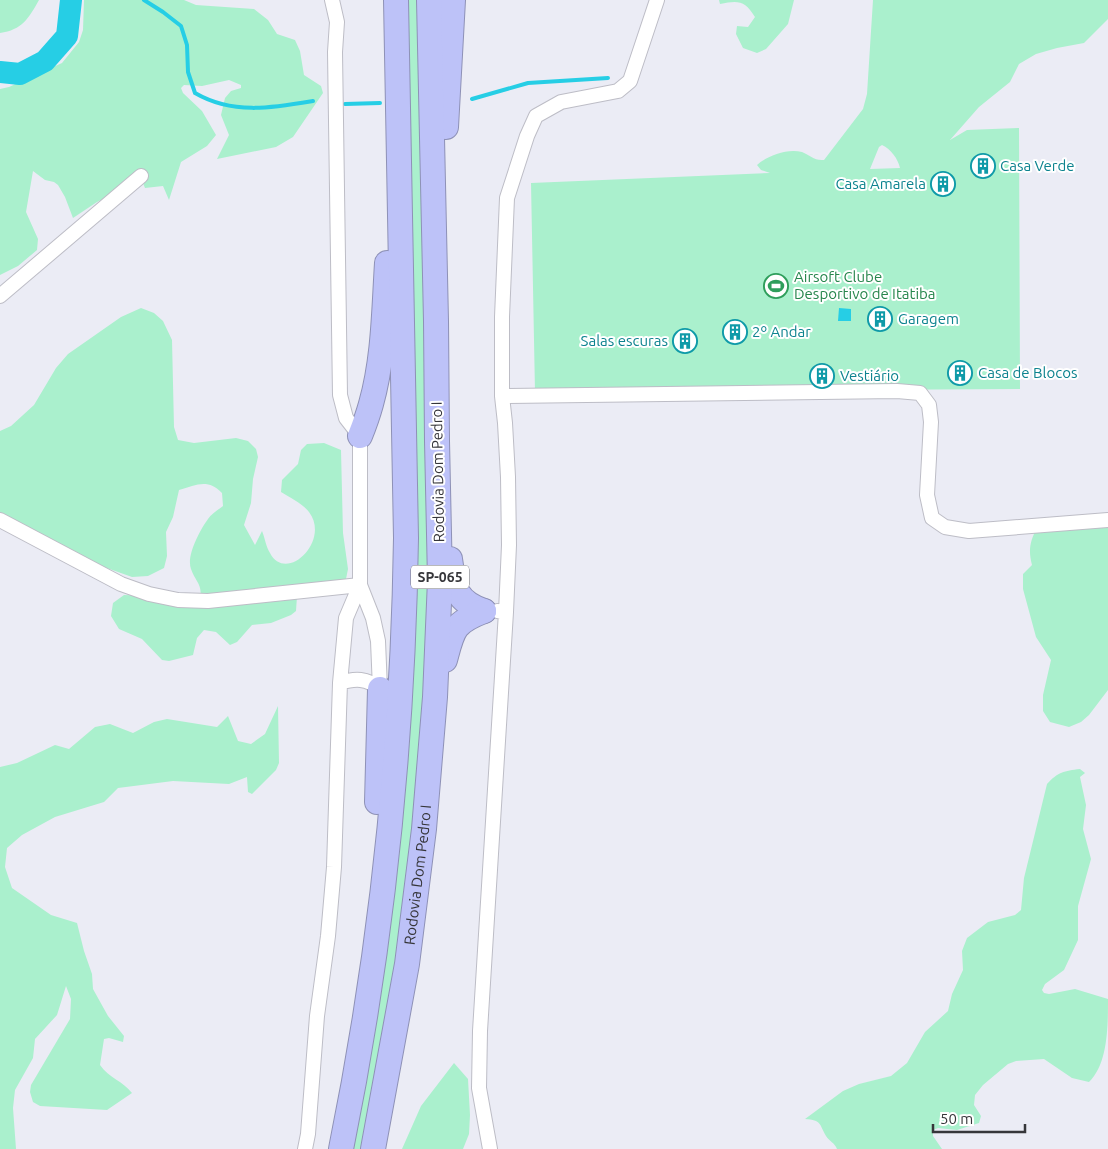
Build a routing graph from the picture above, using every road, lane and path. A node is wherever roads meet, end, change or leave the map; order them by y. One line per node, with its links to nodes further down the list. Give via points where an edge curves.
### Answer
1 (332, 0): 11 (street, via 337,22 340,396 346,418)
2 (396, 0): 6 (highway, SP-065)
3 (429, 0): 9 (highway, Rodovia Dom Pedro I / SP-065)
4 (453, 0): 9 (highway)
5 (657, 0): 10 (street, via 630,81 618,91 561,102 536,116 527,136 507,198)
6 (398, 89): 11 (highway, via 381,348 371,404); 20 (highway, SP-065, via 405,604 391,820)
7 (141, 176): 8 (street)
8 (0, 296)
9 (436, 320): 12 (highway, Rodovia Dom Pedro I / SP-065)
10 (502, 396): 14 (street, via 897,391 920,394 929,405 932,422 927,495 932,518 945,527 969,531); 16 (street, via 509,545)
11 (360, 436): 15 (street)
12 (438, 488): 16 (highway, via 454,585 462,600 470,606); 19 (highway, Rodovia Dom Pedro I / SP-065, via 440,580)
13 (0, 520): 15 (street, via 121,584 178,600 208,601)
14 (1108, 520)
15 (360, 585): 17 (street, via 346,618); 18 (street, via 378,641)
16 (495, 611): 19 (highway, via 460,622 452,634); 24 (street, via 479,1088)
17 (340, 683): 18 (street, via 360,678); 21 (street, via 334,867)
18 (380, 689): 20 (highway)
19 (435, 697): 23 (highway, Rodovia Dom Pedro I / SP-065, via 424,829 407,964)
20 (366, 1010): 22 (highway, SP-065)
21 (305, 1149)
22 (341, 1149)
23 (373, 1149)
24 (490, 1149)

